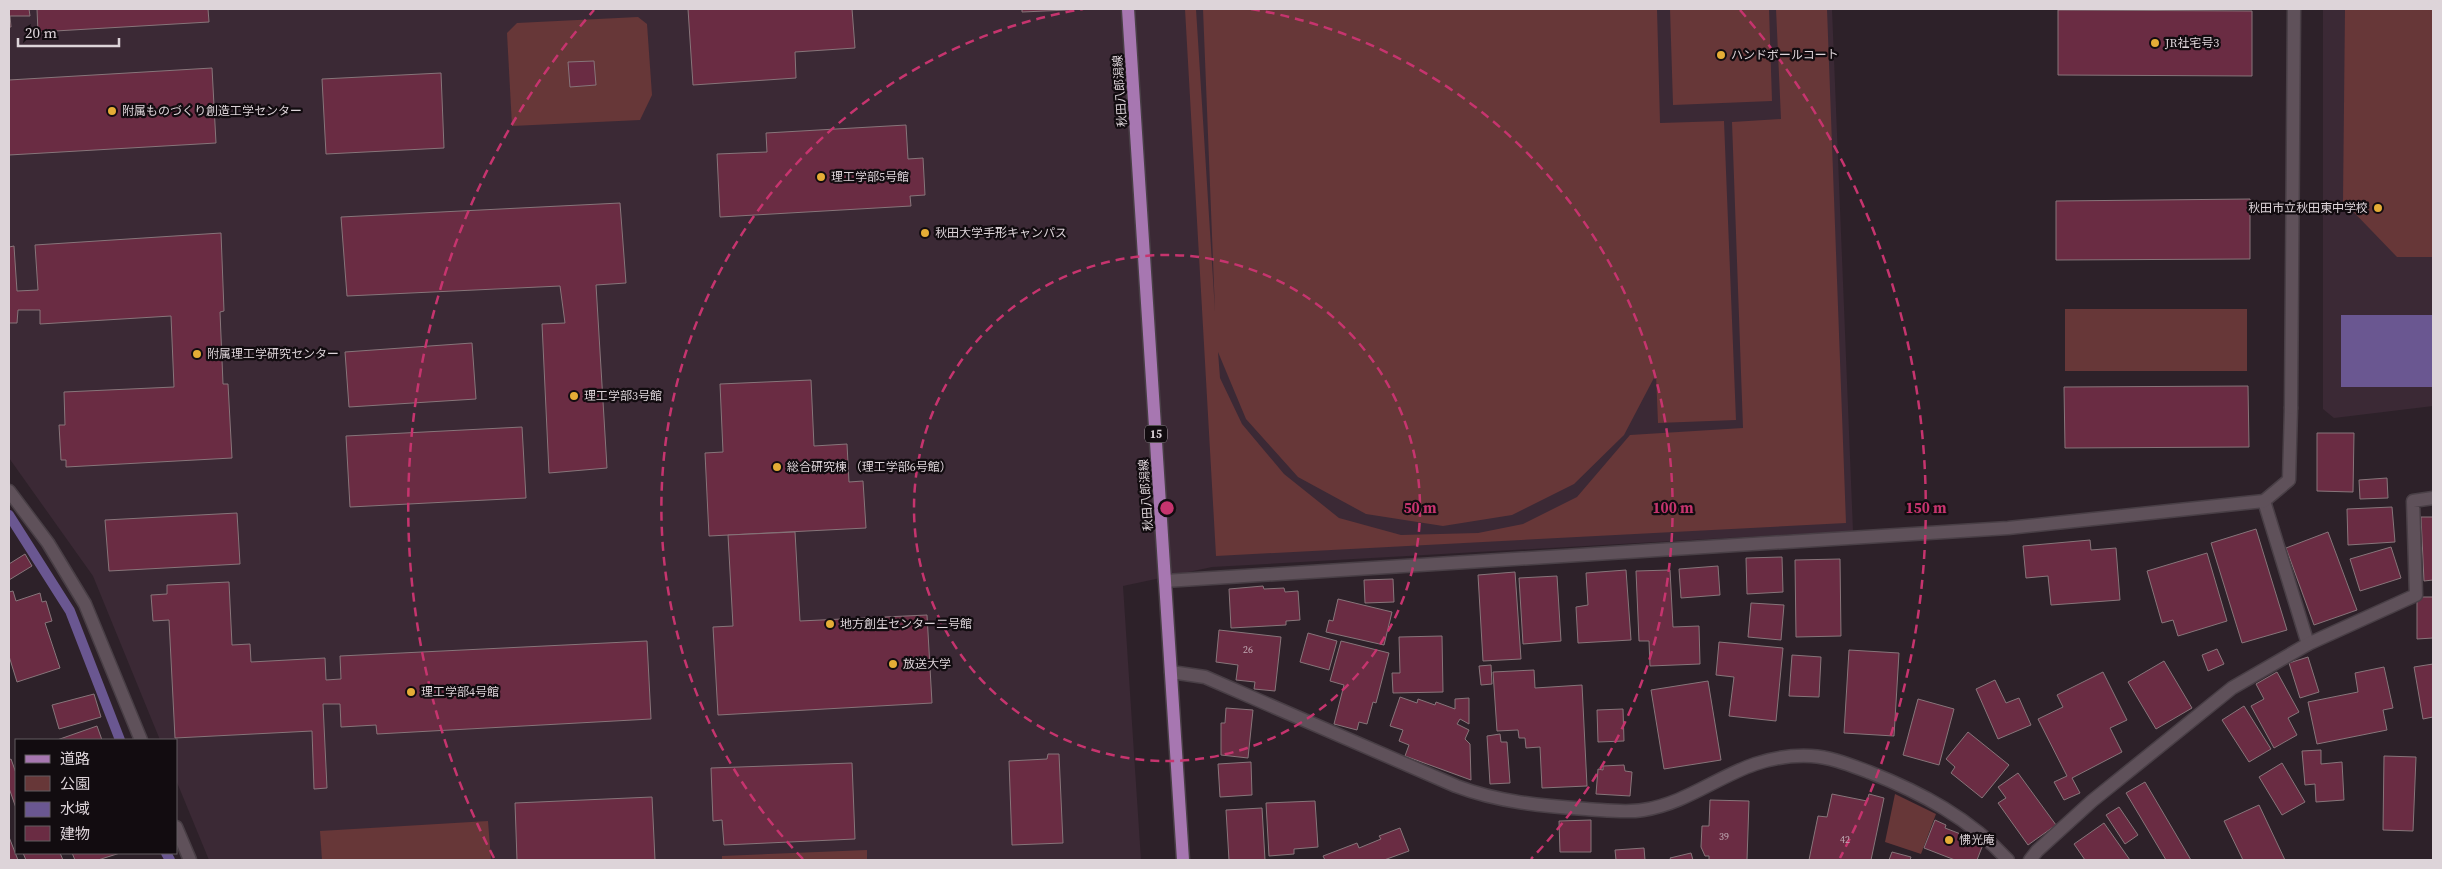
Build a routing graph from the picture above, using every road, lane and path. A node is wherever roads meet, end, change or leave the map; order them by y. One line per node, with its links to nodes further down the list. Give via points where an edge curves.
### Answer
1 (1128, 9): 6 (main road, 秋田八郎潟線 / 15)
2 (2294, 9): 5 (street, via 2290,480)
3 (9, 491): 9 (street, via 48,543 86,604)
4 (2433, 498): 7 (street, via 2413,501 2416,595)
5 (2264, 502): 6 (street, via 2008,528); 7 (street)
6 (1165, 581): 8 (main road, 秋田八郎潟線 / 15)
7 (2308, 644): 14 (street, via 2232,688 2092,801)
8 (1171, 672): 12 (main road, 秋田八郎潟線 / 15); 13 (street, via 1205,677 1456,786 1502,800 1550,806 1642,810 1681,799 1729,775 1772,759 1811,756 1836,760 1915,791 1949,810 1974,827)
9 (141, 739)
10 (178, 833): 11 (street)
11 (190, 860)
12 (1183, 860)
13 (2008, 860)
14 (2030, 860)

